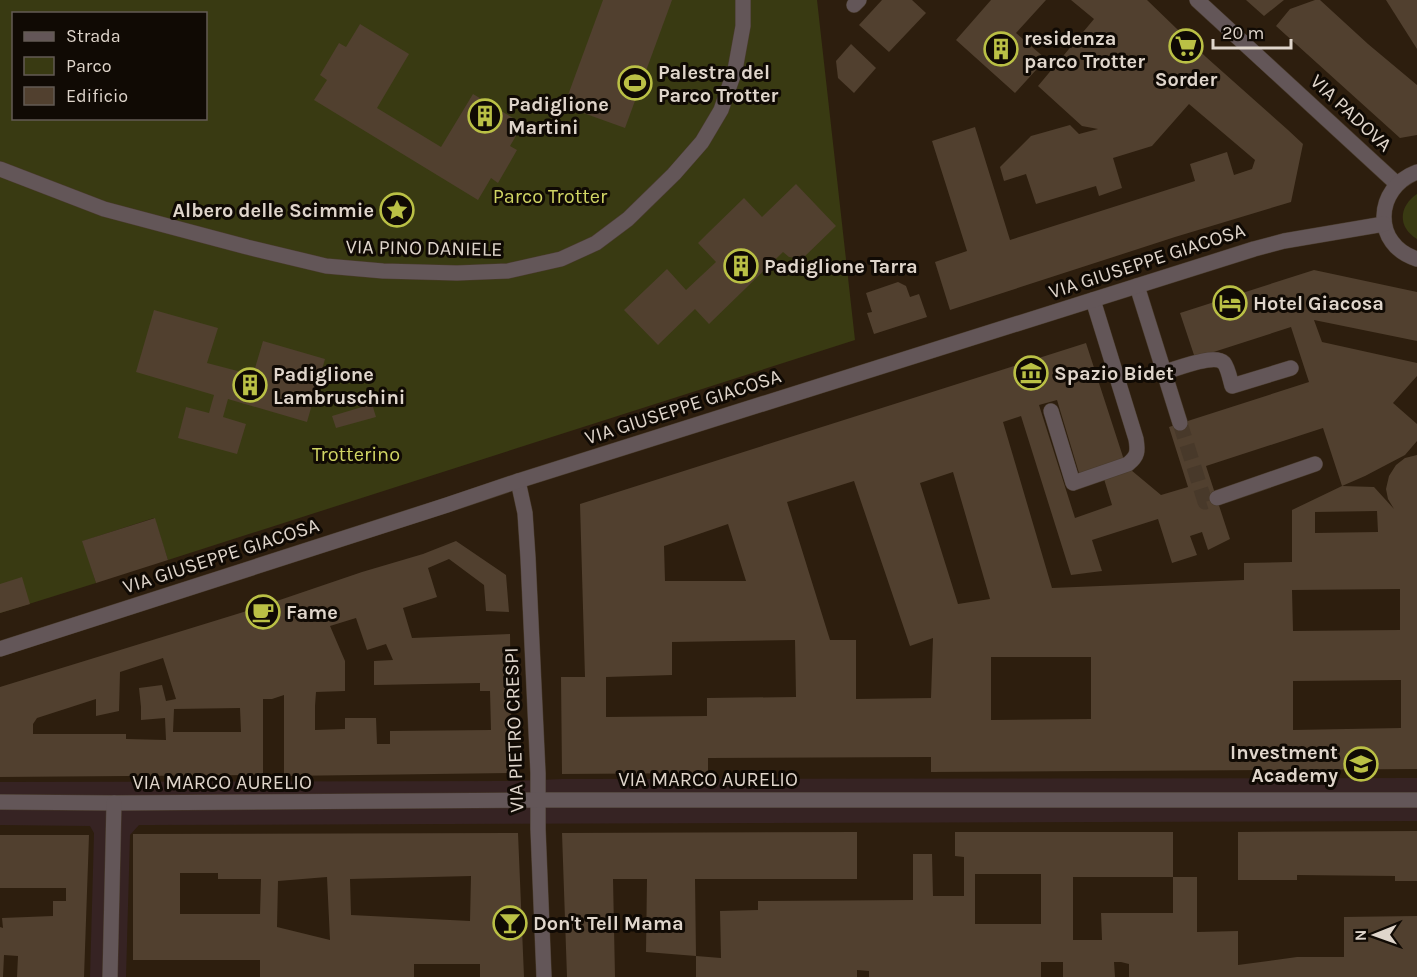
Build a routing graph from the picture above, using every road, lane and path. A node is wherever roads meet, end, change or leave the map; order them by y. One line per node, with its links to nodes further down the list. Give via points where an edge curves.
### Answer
1 (743, 0): 3 (street, VIA PINO DANIELE, via 735,70 721,110 702,142 628,219 596,243 561,259 508,271 457,273 326,266 104,209)
2 (1197, 0): 5 (street, VIA PADOVA)
3 (0, 169)
4 (1417, 172): 5 (street)
5 (1397, 184): 6 (street, via 1386,202)
6 (1384, 224): 7 (street, via 1397,249); 8 (street, VIA GIUSEPPE GIACOSA, via 1284,241)
7 (1417, 259)
8 (1137, 286): 9 (street, VIA GIUSEPPE GIACOSA); 11 (street)
9 (1093, 300): 12 (street, via 1137,439 1135,459 1073,483); 15 (street, VIA GIUSEPPE GIACOSA)
10 (1291, 368): 11 (street, via 1232,386 1226,365 1219,360)
11 (1164, 372): 13 (street)
12 (1050, 411)
13 (1180, 423)
14 (1315, 464): 16 (street)
15 (518, 481): 17 (street, VIA GIUSEPPE GIACOSA); 18 (street, VIA PIETRO CRESPI, via 526,524)
16 (1217, 498)
17 (0, 649)
18 (538, 800): 19 (street, VIA MARCO AURELIO); 21 (street, VIA MARCO AURELIO); 23 (street, VIA PIETRO CRESPI)
19 (1417, 800)
20 (0, 802): 21 (street, VIA MARCO AURELIO)
21 (114, 803): 22 (street)
22 (110, 977)
23 (544, 977)

